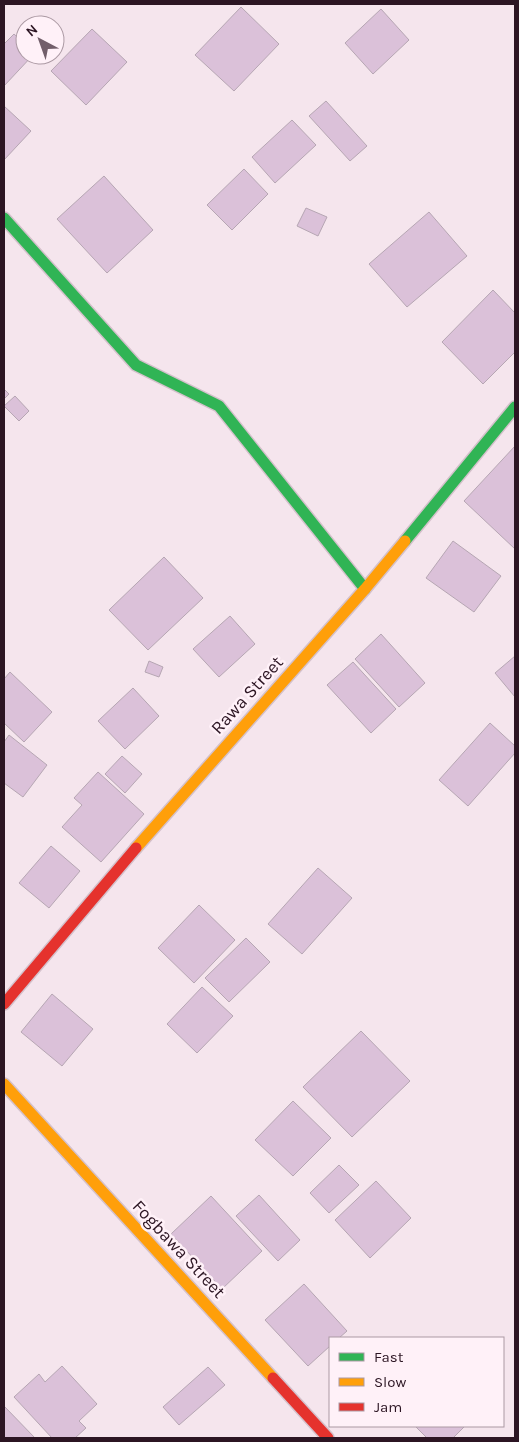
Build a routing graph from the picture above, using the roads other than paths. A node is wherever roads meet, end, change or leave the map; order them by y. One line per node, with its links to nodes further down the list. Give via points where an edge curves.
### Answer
1 (4, 218): 3 (street, via 136,365 219,406)
2 (515, 407): 3 (street, Rawa Street)
3 (365, 589): 4 (street, Rawa Street, via 179,797)
4 (4, 1004)
5 (4, 1084): 6 (street, Fogbawa Street)
6 (328, 1438)

